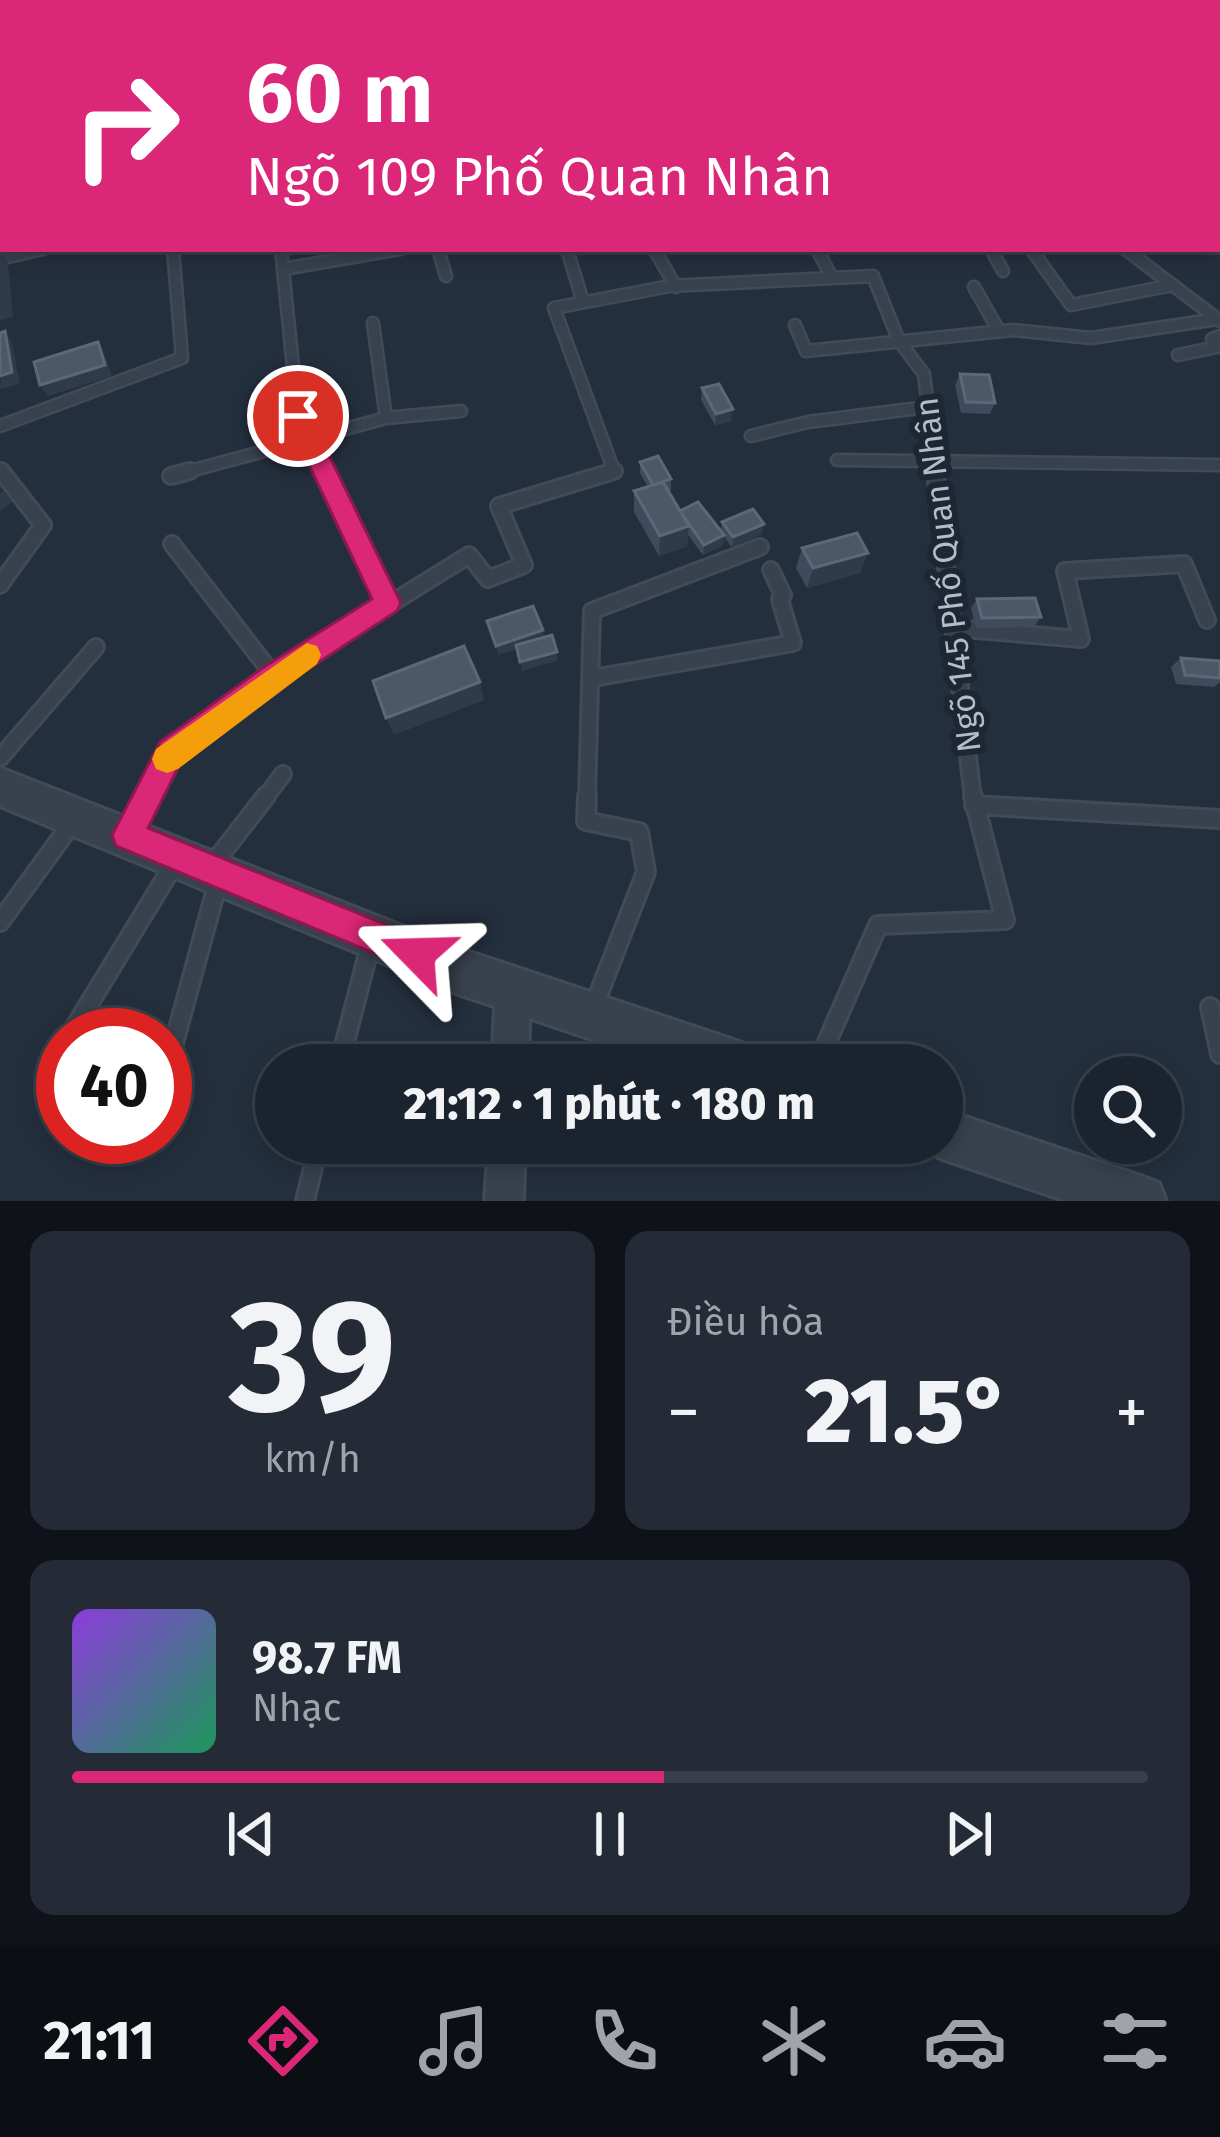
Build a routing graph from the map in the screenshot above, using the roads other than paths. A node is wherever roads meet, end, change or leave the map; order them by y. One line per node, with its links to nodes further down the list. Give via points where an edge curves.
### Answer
1 (30, 252): 12 (lane)
2 (173, 252): 31 (lane, via 182,358)
3 (281, 252): 13 (lane)
4 (382, 252): 13 (lane)
5 (439, 252): 15 (lane)
6 (569, 252): 20 (lane)
7 (656, 252): 18 (lane)
8 (819, 252): 16 (lane)
9 (993, 252): 14 (lane)
10 (1032, 252): 17 (lane, via 1072,305)
11 (1129, 252): 17 (lane)
12 (0, 259)
13 (283, 269): 33 (lane, via 298,416)
14 (1003, 271)
15 (446, 276)
16 (831, 276): 18 (lane, Ngõ 145 Phố Quan Nhân); 26 (lane, Ngõ 145 Phố Quan Nhân, via 873,275)
17 (1173, 284): 21 (lane)
18 (676, 287): 20 (lane, Ngõ 145 Phố Quan Nhân)
19 (974, 287): 24 (lane)
20 (582, 299): 42 (lane, via 554,308 614,471 499,506 524,565 488,579 469,555)
21 (1219, 320): 24 (lane, via 1090,338)
22 (373, 323): 30 (lane)
23 (795, 325): 26 (lane, via 806,351)
24 (999, 331): 26 (lane)
25 (1220, 336): 27 (lane, via 1212,339 1217,347)
26 (899, 341): 28 (lane, Ngõ 145 Phố Quan Nhân, via 923,374)
27 (1178, 355)
28 (927, 407): 32 (lane); 44 (lane, Ngõ 145 Phố Quan Nhân)
29 (461, 411): 30 (lane)
30 (386, 418): 33 (lane)
31 (0, 425)
32 (751, 436)
33 (308, 437): 37 (lane); 42 (lane)
34 (837, 460): 35 (lane)
35 (1220, 465)
36 (0, 469): 41 (lane, via 43,525)
37 (170, 476)
38 (172, 544): 46 (lane)
39 (760, 547): 47 (lane, via 592,610)
40 (771, 570): 47 (lane, via 794,643)
41 (0, 585)
42 (388, 603): 46 (lane)
43 (1207, 620): 44 (lane, via 1184,564 1065,572 1081,640)
44 (953, 628): 51 (lane, Ngõ 145 Phố Quan Nhân)
45 (96, 647): 48 (lane)
46 (274, 676): 54 (lane, via 170,752)
47 (593, 678): 62 (lane, via 586,821 639,832 646,872)
48 (0, 758)
49 (283, 774): 55 (lane)
50 (0, 787): 52 (street)
51 (974, 805): 53 (lane); 66 (lane, Ngõ 145 Phố Quan Nhân, via 1005,920 878,926)
52 (78, 815): 54 (street); 56 (lane)
53 (1220, 819)
54 (128, 835): 55 (street)
55 (203, 866): 57 (street); 60 (lane); 61 (lane)
56 (0, 922)
57 (373, 936): 58 (street); 63 (lane)
58 (513, 991): 62 (street); 64 (street)
59 (1210, 1007): 67 (lane)
60 (93, 1008)
61 (178, 1008)
62 (590, 1016): 65 (street)
63 (345, 1044)
64 (511, 1044)
65 (674, 1044)
66 (826, 1044)
67 (1220, 1054)
68 (963, 1141): 73 (street)
69 (314, 1164): 71 (lane)
70 (506, 1164): 72 (street)
71 (305, 1201)
72 (504, 1201)
73 (1141, 1201)

